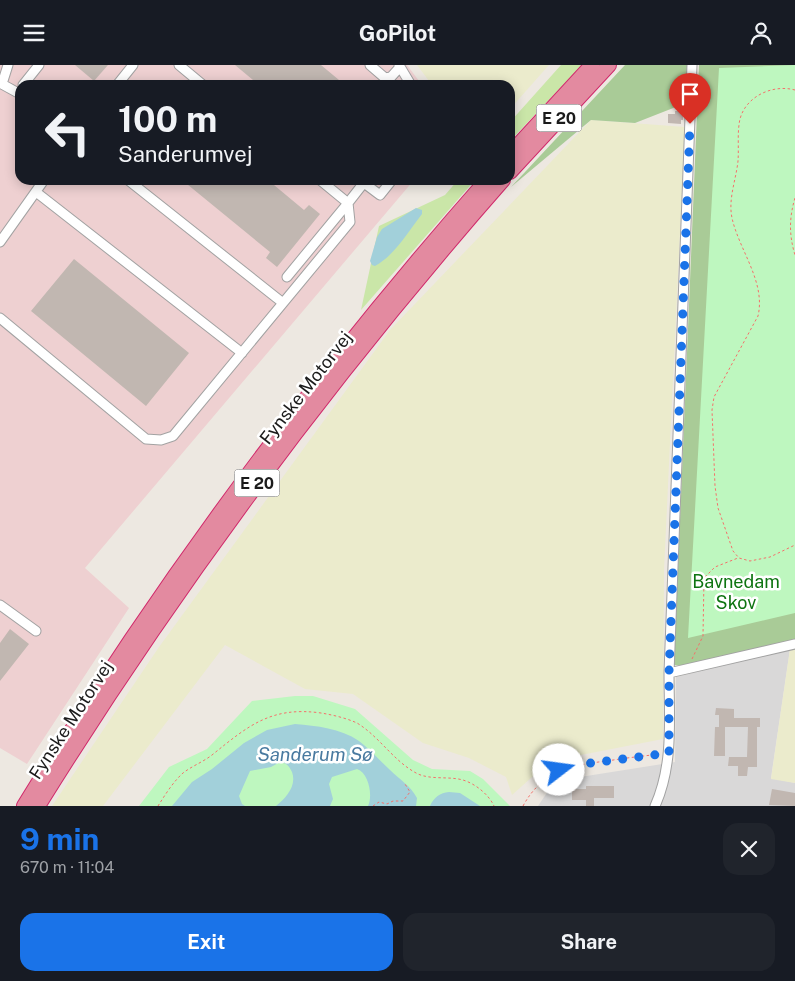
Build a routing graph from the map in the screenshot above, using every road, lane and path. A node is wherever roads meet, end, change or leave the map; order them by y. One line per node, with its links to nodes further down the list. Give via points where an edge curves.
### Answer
1 (8, 65): 14 (street)
2 (39, 65): 10 (street)
3 (133, 65): 11 (street)
4 (179, 65): 12 (street)
5 (370, 65): 9 (street, via 385,78 391,77)
6 (592, 65): 17 (highway, E 20)
7 (609, 65): 18 (highway, E 20)
8 (692, 65): 42 (street)
9 (400, 66): 13 (street)
10 (28, 80)
11 (121, 80)
12 (198, 80)
13 (408, 80)
14 (1, 84): 15 (street)
15 (15, 88)
16 (795, 89): 37 (path, via 779,88 754,98 740,119 738,161 730,205 732,219 758,289 760,306 758,316 714,397 712,410 718,508 733,551)
17 (515, 149)
18 (515, 167)
19 (41, 185): 27 (street)
20 (134, 185): 33 (street)
21 (326, 185): 29 (street)
22 (362, 185): 29 (street)
23 (369, 185): 24 (street, via 380,195)
24 (388, 185)
25 (483, 185): 45 (highway, Fynske Motorvej / E 20, via 404,275 241,484 144,620)
26 (499, 185): 46 (highway, Fynske Motorvej / E 20, via 357,353 251,491 149,635)
27 (36, 192): 30 (street); 35 (street)
28 (795, 198): 31 (path, via 790,213 790,233)
29 (348, 203): 32 (street); 33 (street, via 350,222)
30 (0, 242)
31 (795, 255)
32 (287, 277)
33 (283, 303): 35 (street)
34 (0, 318): 35 (street, via 146,439 161,440 173,436)
35 (242, 353)
36 (795, 545): 37 (path, via 770,557 750,561)
37 (739, 558): 41 (path, via 715,567 704,577 703,636)
38 (0, 605): 39 (street)
39 (36, 631)
40 (795, 644): 41 (street)
41 (688, 668): 42 (street)
42 (669, 673): 43 (street)
43 (669, 753): 50 (path, via 559,770 537,787); 51 (street)
44 (405, 784): 48 (path, via 410,792 402,801 387,804 382,801)
45 (24, 806)
46 (38, 806)
47 (158, 806): 49 (path, via 183,773 247,727 287,711 333,715 356,723 409,769 421,775 464,780 490,798)
48 (373, 806)
49 (494, 806)
50 (523, 806)
51 (655, 806)

